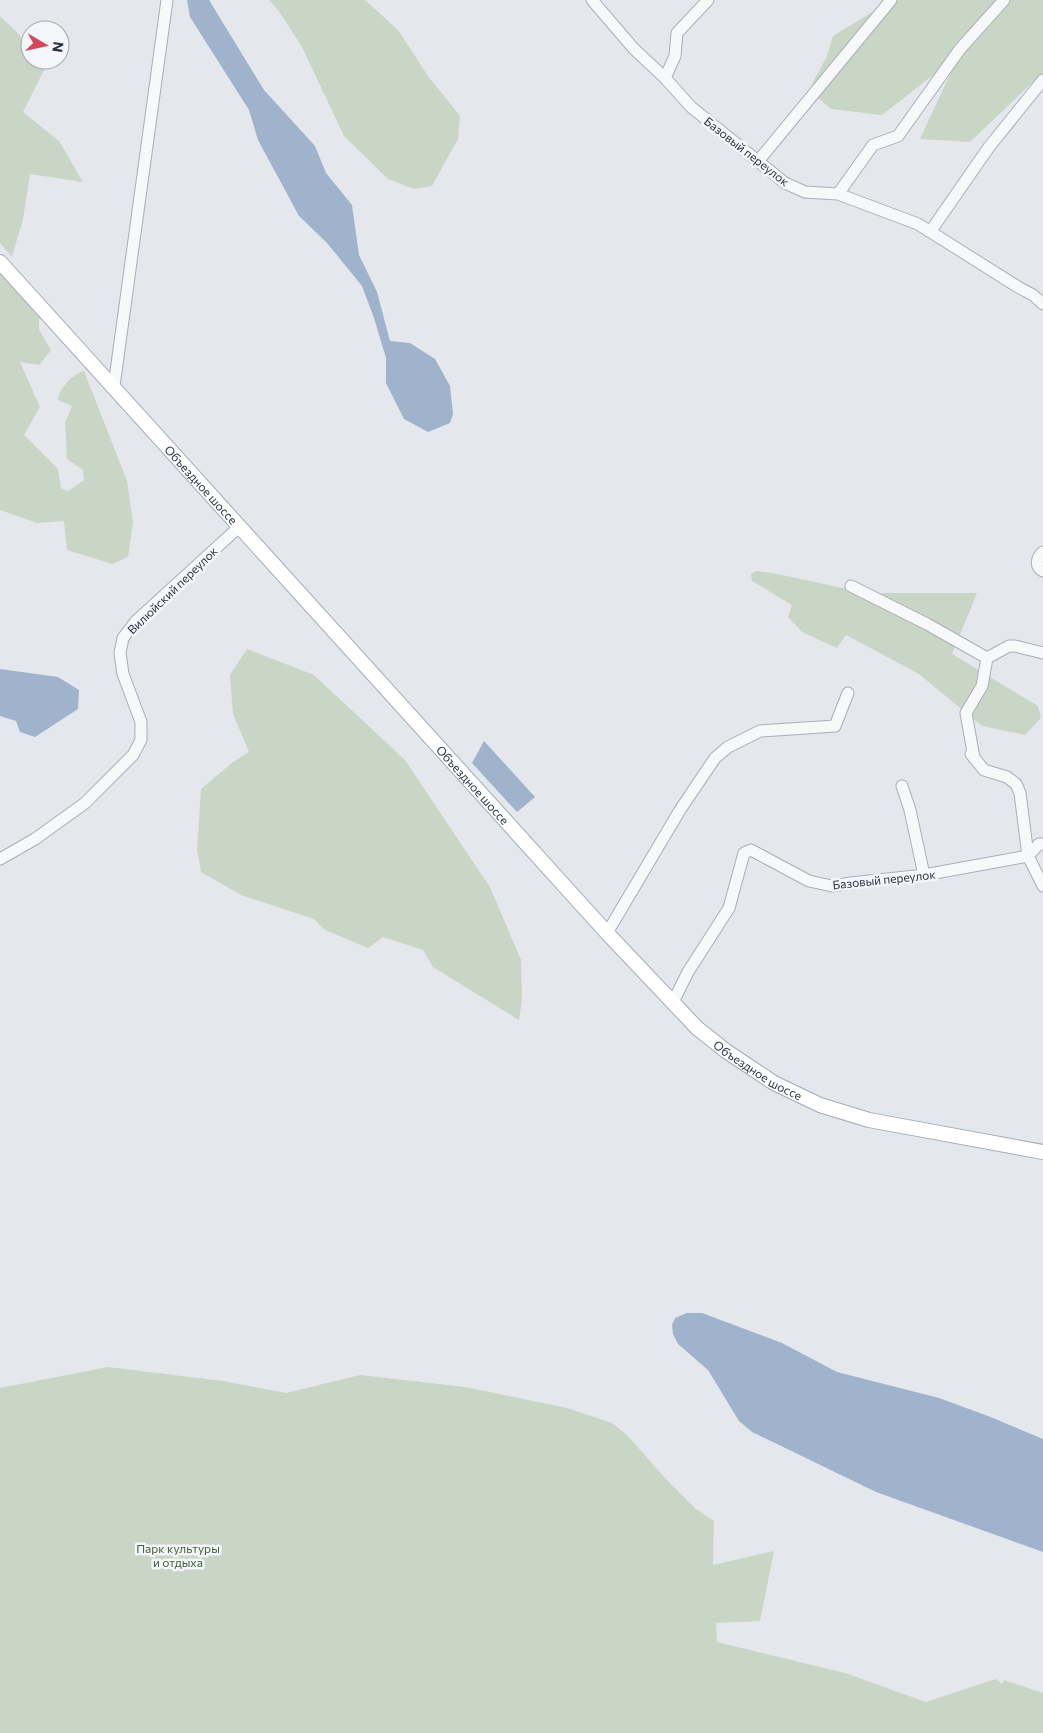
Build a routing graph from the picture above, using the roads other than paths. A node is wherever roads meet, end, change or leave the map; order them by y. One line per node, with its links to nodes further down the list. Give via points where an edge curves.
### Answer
1 (167, 0): 13 (street)
2 (592, 0): 6 (street, Базовый переулок, via 634,49)
3 (708, 0): 6 (street, via 677,33 675,56)
4 (891, 0): 8 (street)
5 (1004, 0): 9 (street, via 960,49 898,136 873,145)
6 (665, 78): 8 (street, Базовый переулок, via 691,107)
7 (1043, 80): 10 (street, via 989,147)
8 (759, 160): 9 (street, Базовый переулок, via 785,183 805,192)
9 (838, 194): 10 (street, Базовый переулок, via 918,224)
10 (930, 232): 12 (street, Базовый переулок)
11 (0, 262): 13 (main road, Объездное шоссе)
12 (1043, 304)
13 (114, 386): 14 (main road, Объездное шоссе)
14 (239, 527): 26 (street, Вилюйский переулок, via 136,621 123,638 120,653 122,674 141,722 141,740 133,755 84,803 35,839); 29 (main road, Объездное шоссе)
15 (1043, 552): 16 (street, via 1037,563)
16 (1043, 571)
17 (851, 586): 19 (street)
18 (1043, 653): 19 (street, via 1009,646)
19 (987, 658): 22 (street, via 982,686 966,713)
20 (848, 693): 29 (street, via 835,726 760,731 728,747 715,758)
21 (965, 745): 22 (street)
22 (974, 758): 25 (street, via 984,770 1007,777 1016,784 1020,792)
23 (902, 786): 27 (street)
24 (1043, 844): 25 (street, Базовый переулок)
25 (1028, 856): 27 (street, Базовый переулок); 28 (street)
26 (0, 859)
27 (924, 875): 30 (street, Базовый переулок, via 832,886 810,881 751,850 744,853 729,908)
28 (1043, 886)
29 (607, 932): 30 (main road, Объездное шоссе)
30 (673, 1002): 31 (main road, Объездное шоссе, via 697,1028 726,1051 774,1083 820,1105 869,1120)
31 (1043, 1152)

